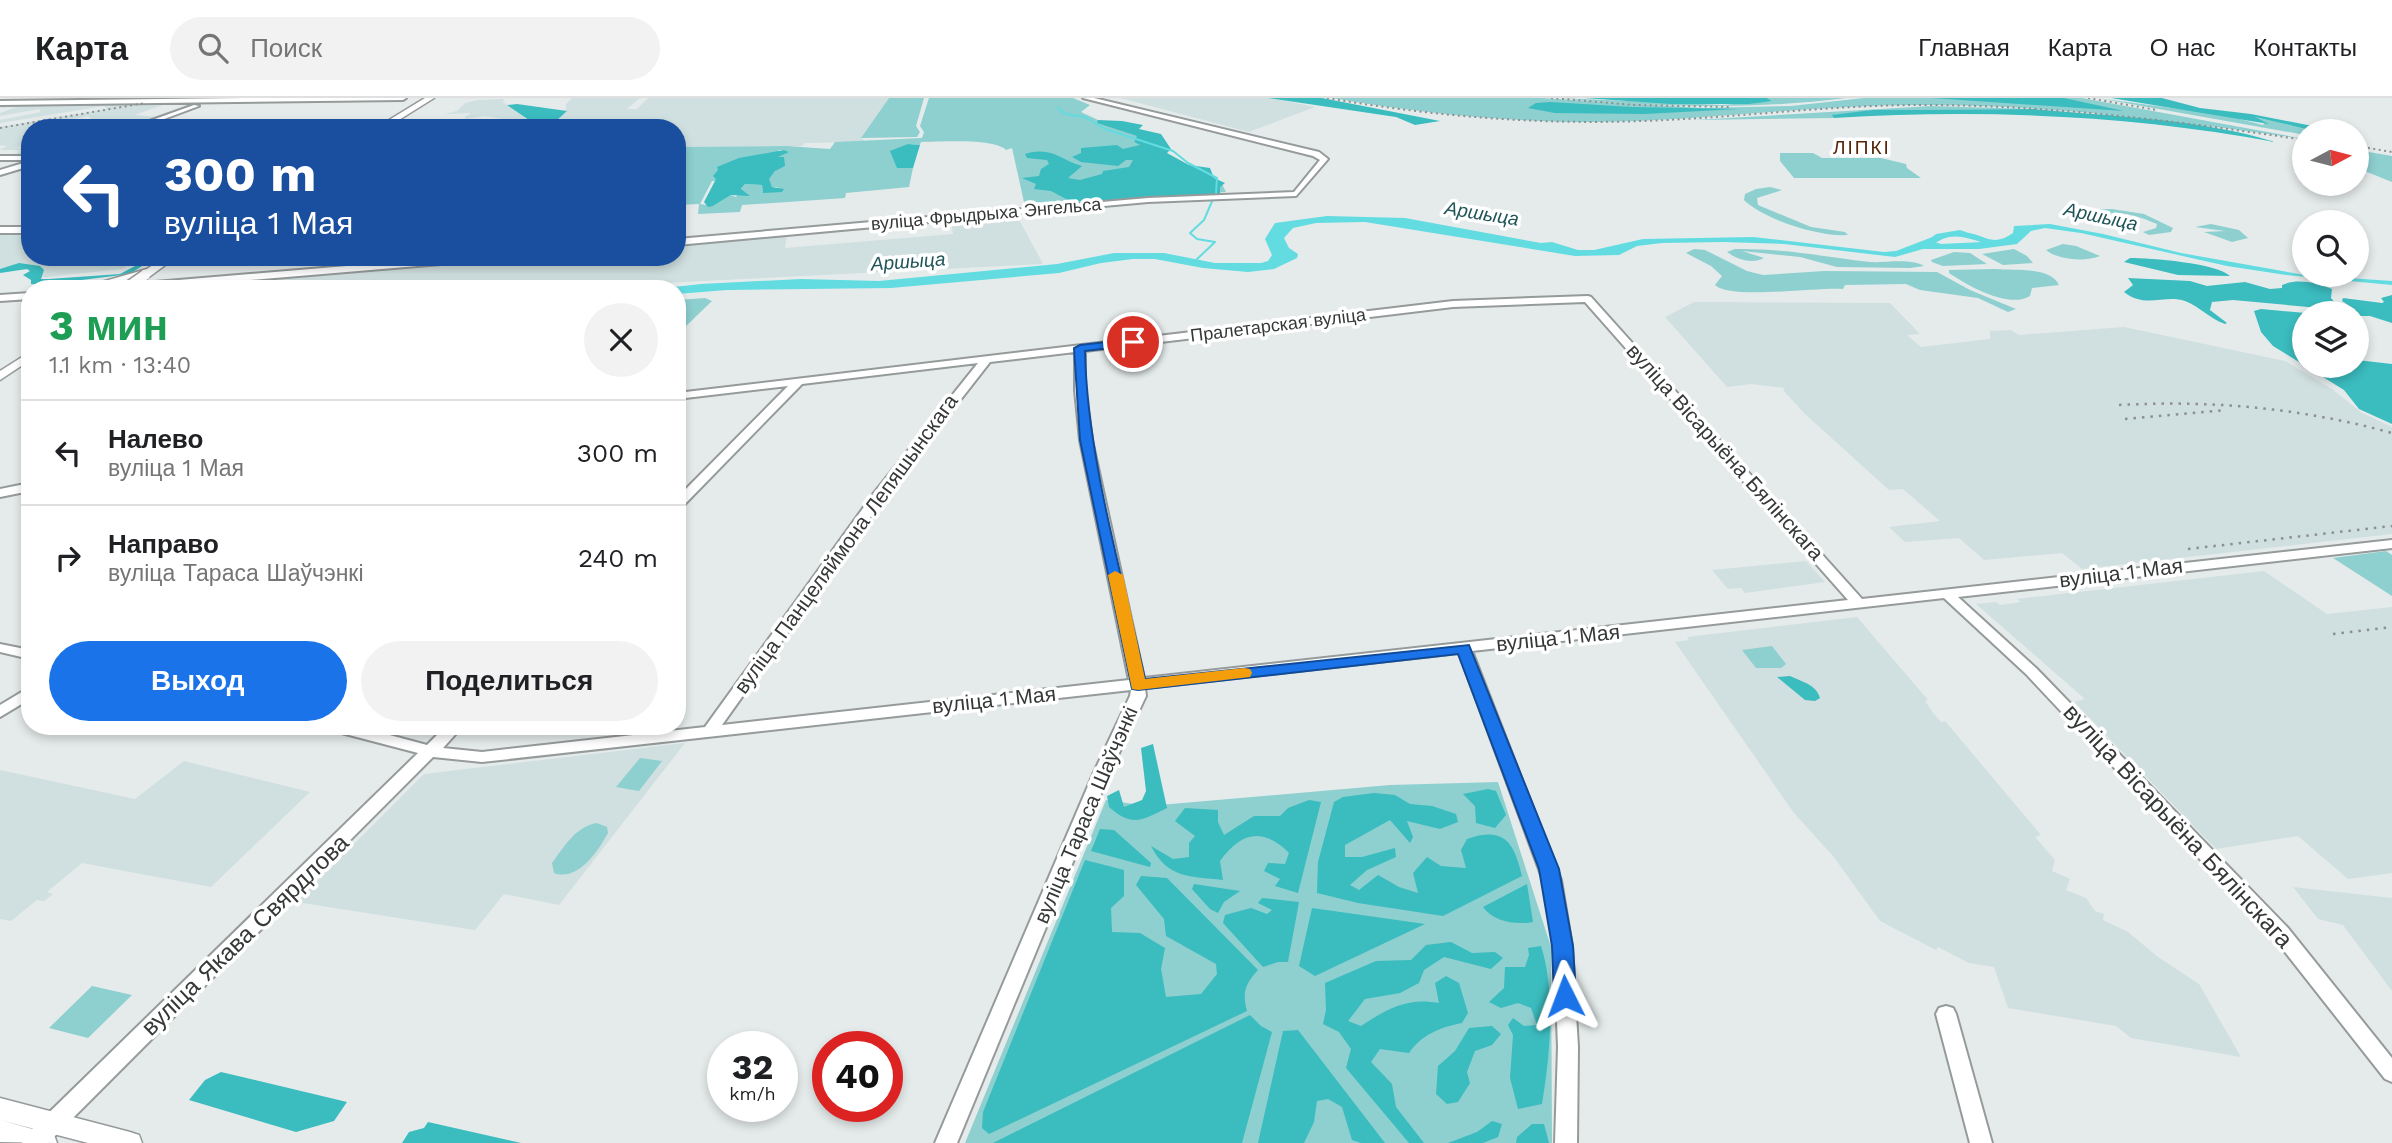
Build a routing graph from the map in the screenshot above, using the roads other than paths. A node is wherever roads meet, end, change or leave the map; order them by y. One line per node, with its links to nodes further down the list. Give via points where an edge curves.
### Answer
1 (403, 98): 4 (street)
2 (430, 98): 7 (main road)
3 (1086, 98): 14 (street, вуліца Фрыдрыха Энгельса, via 1324,159 1296,194 1138,200)
4 (211, 101): 5 (street); 6 (street)
5 (0, 103)
6 (159, 119)
7 (395, 119)
8 (0, 158): 9 (street)
9 (21, 160)
10 (21, 165): 11 (street)
11 (0, 173)
12 (0, 230): 13 (street)
13 (21, 230)
14 (686, 241)
15 (158, 266): 17 (main road)
16 (382, 266): 20 (street)
17 (148, 273): 18 (main road); 19 (main road, bridge)
18 (119, 280)
19 (138, 280)
20 (214, 280)
21 (21, 297): 22 (street)
22 (0, 298)
23 (1588, 299): 24 (street, Пралетарская вуліца, via 1453,304); 35 (street, вуліца Вісарыёна Бялінскага)
24 (1080, 348): 25 (street, Пралетарская вуліца); 39 (street, вуліца Тараса Шаўчэнкі, via 1086,440)
25 (987, 359): 28 (street, Пралетарская вуліца); 42 (street, вуліца Панцеляймона Лепяшынскага, via 860,517)
26 (21, 361): 27 (main road)
27 (5, 372)
28 (800, 380): 29 (street, Пралетарская вуліца); 32 (street)
29 (686, 395)
30 (21, 489): 31 (street)
31 (0, 493)
32 (686, 496)
33 (2392, 544): 34 (street, вуліца 1 Мая)
34 (1947, 594): 35 (street, вуліца 1 Мая); 49 (street, вуліца Вісарыёна Бялінскага, via 2031,671 2281,933)
35 (1860, 605): 37 (street, вуліца 1 Мая)
36 (0, 648): 38 (street)
37 (1464, 648): 39 (street, вуліца 1 Мая); 55 (street, via 1552,880 1568,1047)
38 (21, 653)
39 (1138, 685): 42 (street, вуліца 1 Мая); 54 (street, вуліца Тараса Шаўчэнкі, via 1138,696)
40 (21, 698): 41 (street)
41 (0, 712)
42 (709, 732): 46 (street, вуліца 1 Мая)
43 (371, 735): 47 (street, вуліца 1 Мая)
44 (446, 735): 47 (street, вуліца Якава Свярдлова)
45 (682, 735): 47 (street, вуліца 1 Мая, via 482,757)
46 (686, 735)
47 (431, 750): 52 (street, вуліца Якава Свярдлова)
48 (1946, 1014): 56 (street)
49 (2392, 1073)
50 (0, 1109): 52 (main road)
51 (0, 1131): 52 (main road)
52 (42, 1137): 53 (main road)
53 (130, 1143)
54 (946, 1143)
55 (1566, 1143)
56 (1982, 1143)

